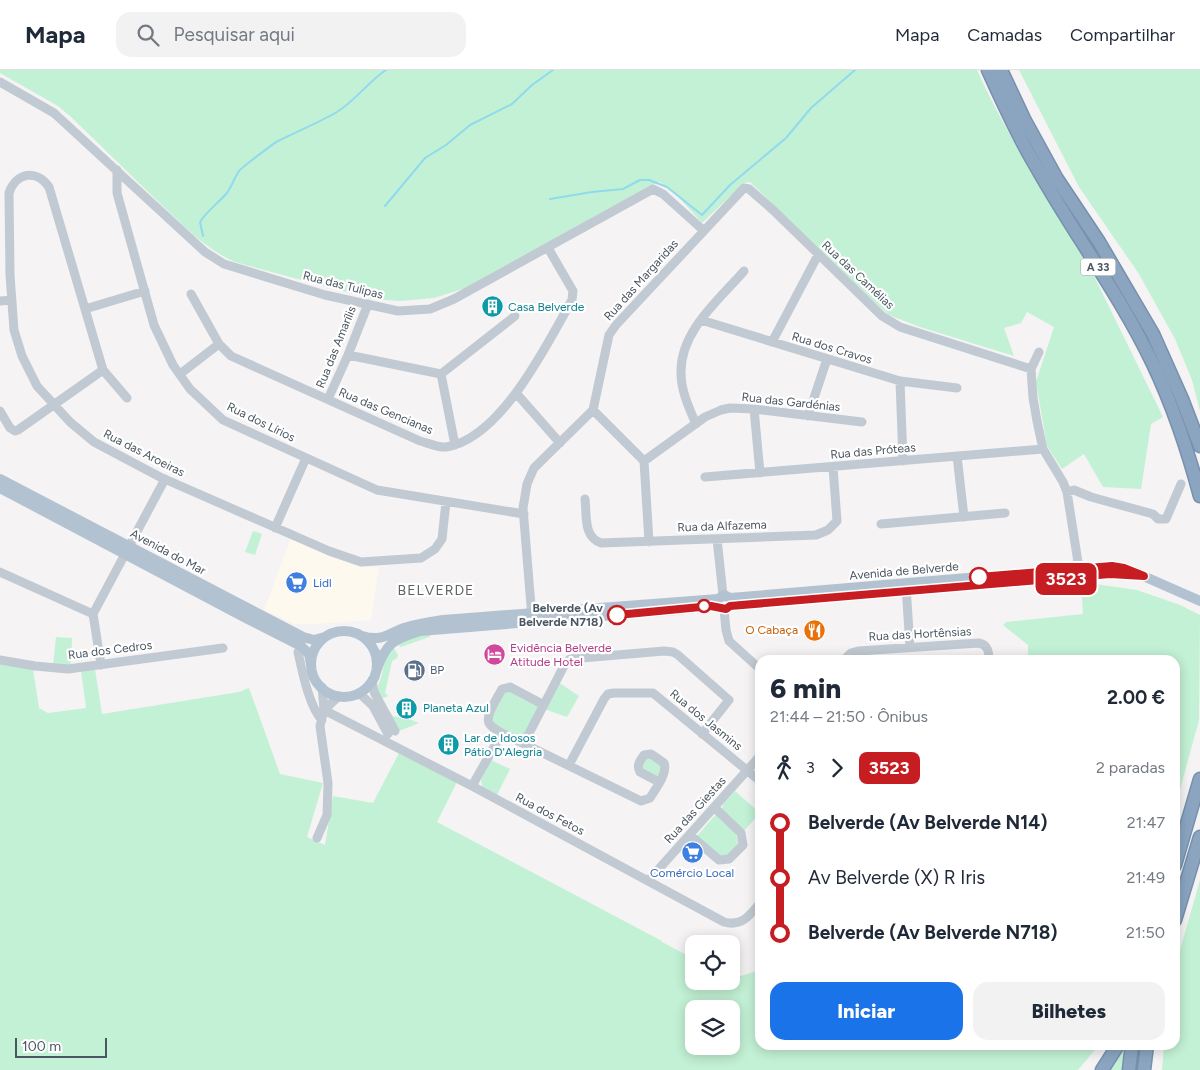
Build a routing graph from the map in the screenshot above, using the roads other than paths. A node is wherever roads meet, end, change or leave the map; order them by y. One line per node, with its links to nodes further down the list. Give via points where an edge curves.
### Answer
1 (988, 70): 56 (highway, A 33, via 1037,169 1112,288 1149,356 1175,416)
2 (1001, 70): 42 (highway, A 33, via 1057,179 1099,242 1153,334)
3 (0, 82): 4 (street, Rua das Tulipas, via 54,114)
4 (117, 170): 11 (street, Rua dos Lírios, via 118,193); 15 (street, Rua das Tulipas, via 205,252 224,264 325,295)
5 (744, 188): 7 (street, Rua das Margaridas); 9 (street, Rua das Camélias, via 773,210)
6 (5, 191): 14 (street, Rua das Aroeiras); 16 (street, Rua das Aroeiras, via 22,176 39,177 46,183)
7 (702, 230): 8 (street, Rua das Tulipas, via 663,194 653,189); 35 (street, Rua das Margaridas, via 609,335)
8 (548, 248): 15 (street, Rua das Tulipas, via 430,309 398,311); 30 (street, Rua das Gencianas, via 573,291 572,300)
9 (818, 254): 19 (street); 24 (street, Rua das Camélias, via 882,316 900,327)
10 (744, 271): 18 (street)
11 (145, 292): 16 (street); 26 (street, Rua dos Lírios, via 154,325)
12 (191, 294): 20 (street, Rua das Gencianas)
13 (0, 300): 14 (street)
14 (12, 300): 33 (street, Rua das Aroeiras, via 14,330 24,363 37,386)
15 (368, 304): 22 (street, Rua das Amarílis)
16 (85, 309): 25 (street, Rua das Aroeiras)
17 (514, 316): 27 (street)
18 (701, 320): 19 (street, Rua dos Cravos); 39 (street, via 688,339 681,373 685,397)
19 (772, 342): 23 (street, Rua dos Cravos)
20 (220, 344): 26 (street); 32 (street, Rua das Gencianas, via 230,356)
21 (1039, 352): 24 (street)
22 (348, 355): 27 (street); 32 (street, Rua das Amarílis)
23 (827, 360): 28 (street, Rua dos Cravos); 37 (street)
24 (1031, 369): 43 (street)
25 (103, 370): 31 (street, Rua das Aroeiras); 33 (street)
26 (180, 374): 45 (street, Rua dos Lírios, via 222,420)
27 (441, 374): 41 (street)
28 (900, 381): 29 (street, Rua dos Cravos); 47 (street)
29 (957, 388)
30 (516, 394): 40 (street); 41 (street, Rua das Gencianas, via 479,434)
31 (127, 398)
32 (328, 399): 41 (street, Rua das Gencianas, via 420,441 444,448)
33 (54, 405): 36 (street, via 15,430 10,428); 52 (street, Rua das Aroeiras, via 94,442)
34 (754, 409): 37 (street, Rua das Gardénias); 39 (street, Rua das Gardénias, via 721,410); 49 (street)
35 (593, 410): 40 (street); 46 (street)
36 (0, 411)
37 (808, 416): 38 (street, Rua das Gardénias)
38 (862, 422)
39 (696, 424): 46 (street, Rua das Gardénias)
40 (560, 443): 60 (street, via 534,468)
41 (456, 444)
42 (1200, 446)
43 (1043, 449): 44 (street, Rua das Próteas); 55 (street)
44 (957, 456): 47 (street, Rua das Próteas); 61 (street)
45 (306, 458): 58 (street, Rua dos Lírios, via 377,490); 63 (street)
46 (644, 461): 65 (street)
47 (903, 461): 48 (street, Rua das Próteas)
48 (833, 467): 49 (street, Rua das Próteas); 64 (street, Rua da Alfazema, via 837,521 828,530 816,535)
49 (760, 473): 50 (street, Rua das Próteas)
50 (706, 477)
51 (0, 479): 66 (main road, Avenida do Mar)
52 (165, 479): 63 (street, Rua das Aroeiras); 66 (street)
53 (1181, 484): 55 (street, via 1166,519 1074,490)
54 (0, 488): 66 (main road, Avenida do Mar)
55 (1067, 492): 68 (street)
56 (1200, 496)
57 (585, 499): 65 (street, Rua da Alfazema, via 588,530 594,541)
58 (446, 502): 60 (street, Rua dos Lírios); 63 (street, Rua das Aroeiras, via 442,538 435,550 421,558 361,562)
59 (1005, 513): 61 (street)
60 (524, 514): 73 (street)
61 (964, 517): 62 (street)
62 (881, 524)
63 (275, 528)
64 (718, 539): 65 (street, Rua da Alfazema); 71 (street)
65 (648, 542)
66 (128, 550): 72 (street); 74 (main road, Avenida do Mar, via 303,637 314,640); 82 (main road, Avenida do Mar, via 301,646 309,654)
67 (0, 572): 72 (street)
68 (1080, 573): 69 (main road, Avenida de Belverde); 70 (main road, Avenida de Belverde, via 1119,567)
69 (906, 587): 71 (main road, Avenida de Belverde); 77 (street)
70 (1200, 601)
71 (724, 602): 73 (main road, Avenida de Belverde, via 711,606); 83 (street, via 729,641)
72 (93, 614): 84 (street)
73 (532, 617): 75 (main road, Avenida de Belverde, via 443,620 373,640); 85 (main road, Avenida de Belverde, via 420,631 405,636 392,642)
74 (326, 636): 75 (main road, via 344,631); 82 (main road, via 315,649)
75 (362, 636): 85 (main road, via 374,651)
76 (223, 648): 84 (street, Rua dos Cedros)
77 (910, 648): 79 (street, Rua das Hortênsias, via 858,651); 80 (street, Rua das Hortênsias, via 982,644)
78 (298, 652): 92 (street, via 317,715)
79 (849, 655)
80 (988, 655)
81 (0, 660): 84 (street, Rua dos Cedros, via 68,669)
82 (311, 664): 87 (main road, via 316,681)
83 (755, 664)
84 (101, 665)
85 (376, 669): 86 (main road)
86 (372, 680): 88 (main road); 88 (street, via 391,733 373,706)
87 (322, 688): 89 (main road); 91 (street)
88 (359, 693): 89 (main road)
89 (340, 696): 91 (street)
90 (544, 705): 93 (street, via 510,687 503,688 487,719 489,725); 94 (street, via 570,659 672,652 729,700); 95 (street)
91 (324, 710): 92 (street); 102 (street, Rua dos Fetos)
92 (322, 720): 106 (street, via 320,726 328,782 326,815)
93 (502, 732): 95 (street); 102 (street)
94 (702, 734): 97 (street, Rua dos Jasmins, via 653,693 608,694); 98 (street, Rua dos Jasmins)
95 (524, 743): 97 (street)
96 (755, 761): 98 (street, Rua das Giestas)
97 (569, 765): 101 (street, via 640,801 650,798)
98 (747, 770): 99 (street); 103 (street, Rua das Giestas)
99 (755, 777)
100 (1200, 779): 107 (highway)
101 (659, 782)
102 (472, 786): 108 (street, Rua dos Fetos)
103 (714, 807): 104 (street, Rua das Giestas); 104 (street, via 741,833 743,845 729,859 719,860)
104 (690, 834): 108 (street, Rua das Giestas)
105 (1200, 837): 109 (highway)
106 (316, 838)
107 (1180, 848)
108 (648, 881): 110 (street, Rua dos Fetos, via 728,923 745,920)
109 (1180, 903)
110 (755, 909)
111 (1115, 1050): 114 (highway)
112 (1131, 1050): 115 (highway)
113 (1147, 1050): 116 (highway)
114 (1102, 1070)
115 (1129, 1070)
116 (1144, 1070)

